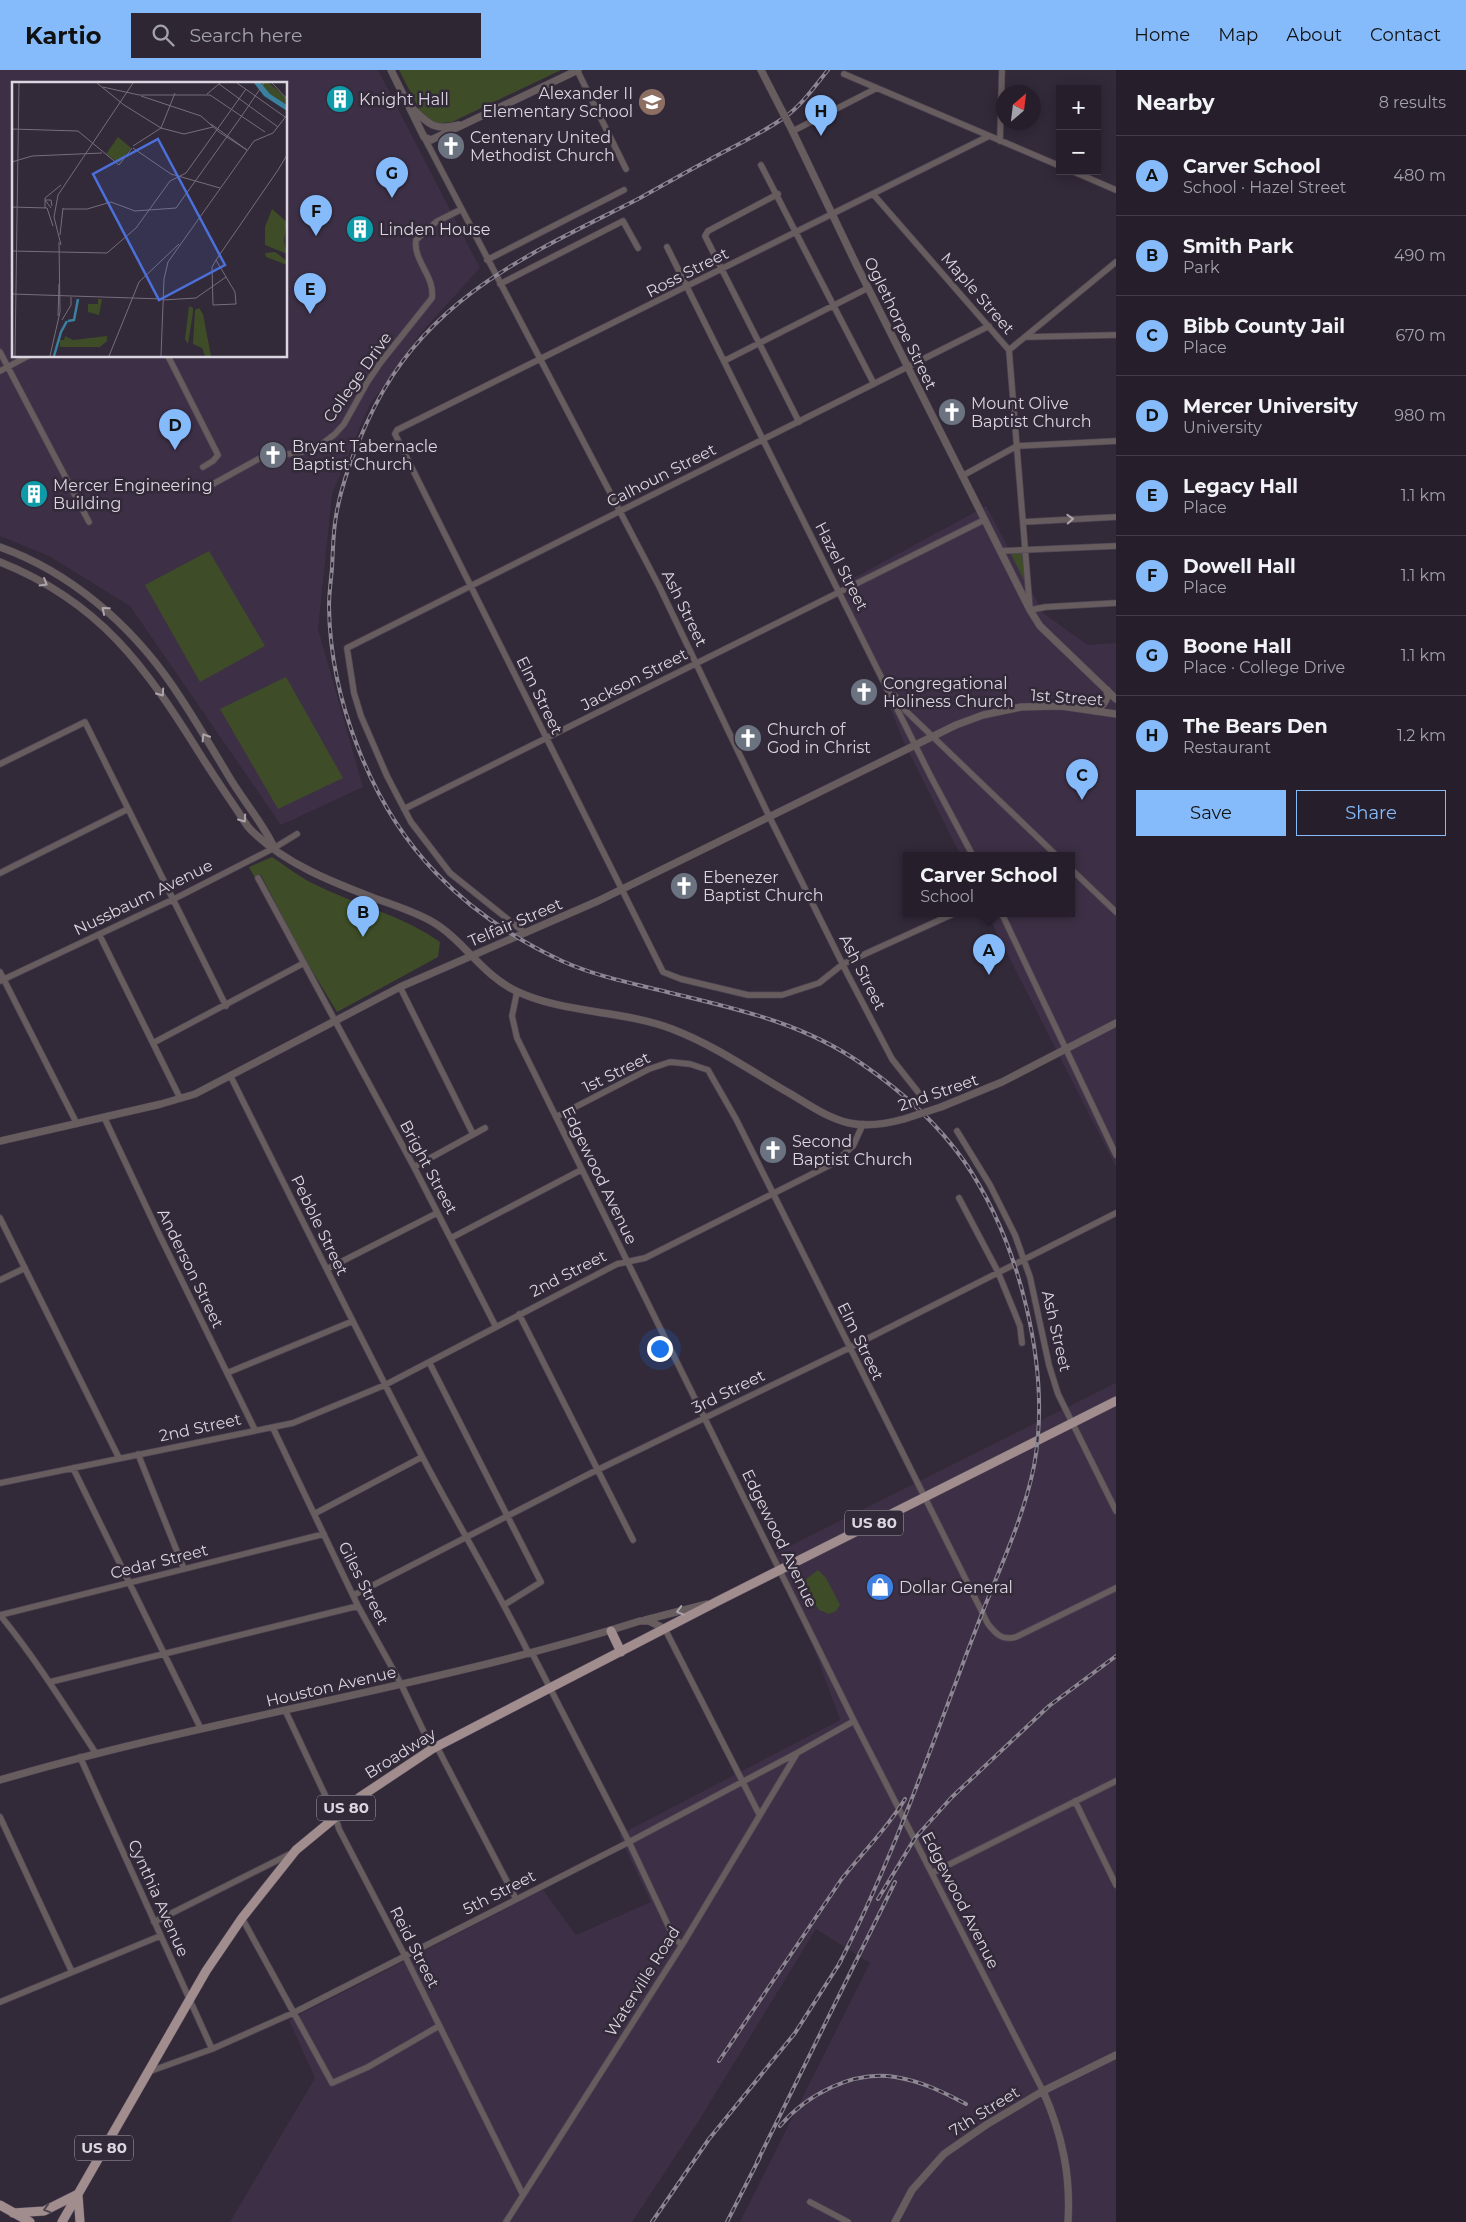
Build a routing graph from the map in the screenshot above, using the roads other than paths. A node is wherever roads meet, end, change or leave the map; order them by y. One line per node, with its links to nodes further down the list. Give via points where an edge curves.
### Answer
1 (391, 70): 7 (street)
2 (578, 70): 8 (street); 15 (street)
3 (760, 70): 9 (street, Oglethorpe Street, bridge)
4 (1002, 70): 12 (street)
5 (844, 74): 6 (street)
6 (877, 88): 9 (street); 10 (street)
7 (407, 103): 8 (street, via 424,120 444,129); 11 (street)
8 (474, 121): 11 (street, via 437,139)
9 (792, 130): 22 (street, Oglethorpe Street)
10 (989, 136): 12 (street); 20 (street, Ross Street)
11 (424, 137): 21 (street, Ash Street)
12 (1000, 141): 13 (street)
13 (1056, 164)
14 (761, 165): 19 (street)
15 (626, 168)
16 (1081, 175): 18 (street)
17 (624, 190): 26 (street)
18 (1116, 190)
19 (778, 194): 23 (street); 28 (street, via 706,234)
20 (873, 194): 22 (street, Ross Street); 33 (street, Maple Street)
21 (460, 210): 26 (street, Ash Street); 54 (street, College Drive, via 436,222 416,240 418,255 432,285 432,298 381,362 335,434 309,450 262,457)
22 (832, 214): 23 (street, Ross Street); 31 (street, Oglethorpe Street)
23 (797, 233): 28 (street, Ross Street); 32 (street)
24 (667, 247): 30 (street, Hazel Street)
25 (638, 248): 29 (street, via 623,221)
26 (487, 260): 29 (street, Ash Street)
27 (1116, 262): 35 (street)
28 (722, 270): 30 (street, Ross Street); 36 (street)
29 (500, 284): 41 (street, Ash Street)
30 (686, 287): 41 (street, Ross Street); 42 (street, Hazel Street)
31 (868, 288): 32 (street); 44 (street, Oglethorpe Street)
32 (834, 306): 36 (street); 46 (street)
33 (988, 326): 37 (street, Maple Street); 44 (street, Calhoun Street)
34 (1116, 335): 35 (street)
35 (1026, 337): 37 (street)
36 (759, 344): 42 (street); 47 (street)
37 (1010, 350): 51 (street, Maple Street)
38 (0, 352): 43 (street)
39 (24, 358): 43 (street)
40 (169, 358): 52 (street, via 218,455)
41 (541, 360): 48 (street, Ross Street); 55 (street, Ash Street)
42 (724, 361): 49 (street, Hazel Street)
43 (8, 367): 45 (street); 58 (street)
44 (908, 367): 46 (street, Calhoun Street); 53 (street, Oglethorpe Street)
45 (0, 371)
46 (874, 384): 47 (street, Calhoun Street)
47 (798, 422): 49 (street, Calhoun Street)
48 (397, 430): 65 (street, Elm Street, via 396,438)
49 (763, 439): 55 (street, Calhoun Street); 66 (street, Hazel Street)
50 (1116, 442): 51 (street)
51 (1017, 446): 53 (street); 59 (street, Maple Street)
52 (204, 466)
53 (962, 476): 57 (street, Oglethorpe Street)
54 (213, 484)
55 (619, 511): 65 (street, Calhoun Street); 69 (street, Ash Street)
56 (1116, 517): 59 (street, one-way to 56)
57 (984, 520): 63 (street, Oglethorpe Street); 66 (street, Jackson Street)
58 (89, 522)
59 (1023, 522): 62 (street, Maple Street)
60 (1116, 546): 62 (street)
61 (0, 547): 83 (street, one-way to 61, via 173,686 138,642 78,589)
62 (1026, 550): 63 (street); 68 (street, Maple Street)
63 (1000, 551): 68 (street, Oglethorpe Street)
64 (0, 562): 83 (street, one-way to 83, via 37,578 74,602 126,647 162,695 252,832)
65 (470, 586): 76 (street, Elm Street); 80 (street, Calhoun Street, via 347,648 361,716)
66 (840, 592): 69 (street, Jackson Street); 70 (street, Hazel Street)
67 (1116, 603): 68 (street)
68 (1030, 610): 71 (street, Oglethorpe Street, via 1040,626)
69 (696, 664): 76 (street, Jackson Street); 81 (street, Ash Street)
70 (887, 687): 75 (street); 77 (street, Hazel Street)
71 (1106, 690): 72 (street, Oglethorpe Street); 73 (street, via 1106,701)
72 (1116, 699)
73 (1095, 711): 74 (street, 1st Street); 75 (street, 1st Street, via 1047,706 1003,709)
74 (1116, 714)
75 (932, 736): 77 (street, Telfair Street); 85 (street)
76 (546, 739): 80 (street, Jackson Street); 89 (street, Elm Street)
77 (914, 744): 81 (street, Telfair Street); 84 (street, Hazel Street)
78 (0, 764): 79 (street, via 85,722)
79 (128, 809): 86 (street); 90 (street)
80 (404, 809): 94 (street, via 426,844 450,873)
81 (768, 816): 89 (street, Telfair Street); 98 (street, Ash Street)
82 (297, 834): 83 (street, Nussbaum Avenue)
83 (274, 848): 90 (street, Nussbaum Avenue); 96 (street, via 316,874 433,922)
84 (971, 852)
85 (1053, 852)
86 (0, 873)
87 (1075, 873): 91 (street)
88 (258, 878): 97 (street, Bright Street)
89 (621, 889): 94 (street, Telfair Street); 98 (street, Elm Street, via 663,972 681,979 762,996 782,995 819,983)
90 (174, 899): 95 (street, Nussbaum Avenue); 103 (street)
91 (1116, 912)
92 (946, 917): 98 (street)
93 (1003, 917): 107 (street)
94 (525, 933): 96 (street, Telfair Street)
95 (99, 934): 100 (street, Nussbaum Avenue); 106 (street)
96 (472, 956): 101 (street, Telfair Street); 102 (street, via 495,978)
97 (304, 963): 103 (street); 104 (street, Bright Street)
98 (844, 964): 110 (street, Ash Street, via 884,1045)
99 (0, 972): 100 (street)
100 (2, 980): 114 (street)
101 (400, 987): 104 (street, Telfair Street); 118 (street)
102 (517, 992): 113 (street, Edgewood Avenue, via 513,1027); 115 (street, via 674,1030 716,1050 826,1114 846,1122)
103 (226, 1006): 106 (street)
104 (336, 1021): 109 (street, Telfair Street); 121 (street, Bright Street)
105 (1116, 1023): 107 (street, 2nd Street)
106 (153, 1043): 111 (street)
107 (1066, 1048): 115 (street, 2nd Street, bridge, via 1002,1082 941,1107 904,1119); 120 (street)
108 (690, 1064): 113 (street, 1st Street, via 670,1062 649,1069); 123 (street, Elm Street, via 708,1070 716,1082)
109 (231, 1076): 111 (street, Telfair Street); 132 (street, Pebble Street)
110 (918, 1092)
111 (180, 1098): 112 (street, Telfair Street)
112 (104, 1117): 114 (street, Telfair Street); 141 (street, Anderson Street)
113 (556, 1117): 122 (street, Edgewood Avenue)
114 (77, 1124): 119 (street, Telfair Street)
115 (863, 1124): 123 (street, 2nd Street, via 853,1146 841,1158)
116 (485, 1128): 118 (street)
117 (957, 1131): 130 (street, Ash Street, via 1002,1206)
118 (473, 1134): 121 (street)
119 (0, 1141)
120 (1116, 1155)
121 (414, 1167): 125 (street, Bright Street)
122 (581, 1170): 128 (street); 129 (street, Edgewood Avenue)
123 (773, 1195): 129 (street, 2nd Street, via 645,1258); 139 (street, Elm Street)
124 (959, 1198): 133 (street)
125 (437, 1212): 128 (street, Bright Street); 132 (street)
126 (1116, 1213): 130 (street, 3rd Street)
127 (0, 1218): 131 (street)
128 (451, 1238): 137 (street, Bright Street)
129 (626, 1260): 135 (street, 2nd Street); 144 (street, Edgewood Avenue)
130 (1024, 1260): 133 (street, 3rd Street); 145 (street, Ash Street, via 1053,1378)
131 (25, 1268): 134 (street); 150 (street)
132 (327, 1270): 136 (street, Pebble Street)
133 (998, 1272): 138 (street, via 1020,1326); 139 (street, 3rd Street)
134 (0, 1280)
135 (519, 1314): 137 (street, 2nd Street); 152 (street)
136 (353, 1322): 141 (street); 142 (street, Pebble Street)
137 (496, 1327): 140 (street, 2nd Street)
138 (1022, 1343)
139 (849, 1348): 144 (street, 3rd Street); 154 (street, Elm Street)
140 (429, 1362): 142 (street, 2nd Street); 157 (street)
141 (228, 1372): 147 (street, Anderson Street)
142 (385, 1385): 146 (street, 2nd Street, via 293,1423); 149 (street, Pebble Street)
143 (1116, 1401): 145 (main road, US 80)
144 (704, 1418): 152 (street, 3rd Street); 162 (street, Edgewood Avenue)
145 (1072, 1422): 154 (main road, US 80); 155 (street, Ash Street)
146 (273, 1428): 147 (street, 2nd Street); 156 (street, Giles Street)
147 (255, 1430): 148 (street, 2nd Street)
148 (138, 1454): 150 (street, 2nd Street); 161 (street)
149 (422, 1457): 156 (street); 159 (street, Pebble Street)
150 (119, 1458): 151 (street, 2nd Street)
151 (72, 1468): 153 (street, 2nd Street); 163 (street)
152 (599, 1470): 157 (street, 3rd Street); 160 (street)
153 (0, 1483)
154 (924, 1498): 162 (main road, US 80); 164 (street, Elm Street, via 995,1634 1009,1639)
155 (1116, 1511)
156 (314, 1514): 158 (street, Giles Street)
157 (508, 1516): 159 (street, 3rd Street); 167 (street, via 541,1582)
158 (324, 1534): 161 (street, Cedar Street); 165 (street, Giles Street)
159 (465, 1537): 165 (street, 3rd Street); 167 (street, Pebble Street)
160 (633, 1540)
161 (184, 1569): 163 (street, Cedar Street)
162 (781, 1570): 166 (main road, US 80); 180 (street, Edgewood Avenue)
163 (130, 1582): 169 (street, Cedar Street); 174 (street)
164 (1116, 1588)
165 (354, 1595): 168 (street, Giles Street)
166 (720, 1600): 170 (street, Houston Avenue, one-way to 170); 171 (main road, US 80)
167 (504, 1605): 175 (street, Pebble Street)
168 (358, 1606): 174 (street); 177 (street, Giles Street)
169 (0, 1615): 176 (street)
170 (640, 1621): 171 (street, via 649,1621); 172 (street, Houston Avenue)
171 (665, 1629): 173 (main road, Broadway / US 80); 187 (street)
172 (611, 1631): 173 (main road); 175 (street, Houston Avenue)
173 (621, 1652): 178 (main road, Broadway / US 80)
174 (165, 1653): 176 (street); 181 (street)
175 (531, 1653): 177 (street, Houston Avenue); 178 (street, Pebble Street)
176 (50, 1682): 183 (street)
177 (401, 1684): 179 (street, Houston Avenue); 182 (street, Giles Street)
178 (551, 1688): 182 (main road, Broadway / US 80); 193 (street, Pebble Street)
179 (285, 1710): 181 (street, Houston Avenue); 191 (street, Reid Street)
180 (854, 1721): 184 (street, 5th Street); 195 (street, Edgewood Avenue)
181 (201, 1728): 183 (street, Houston Avenue)
182 (434, 1748): 191 (main road, Broadway / US 80, via 381,1781); 197 (street, Giles Street)
183 (95, 1752): 185 (street, Houston Avenue)
184 (797, 1753): 187 (street, 5th Street); 190 (street, Waterville Road)
185 (80, 1757): 186 (street, Houston Avenue); 199 (street, Cynthia Avenue)
186 (0, 1780)
187 (743, 1781): 190 (street); 193 (street, 5th Street)
188 (1116, 1781): 189 (street)
189 (1075, 1802): 195 (street); 196 (street)
190 (759, 1814): 201 (street, Waterville Road)
191 (336, 1816): 194 (main road, Broadway / US 80); 202 (street, Reid Street, via 338,1829)
192 (0, 1817): 203 (street)
193 (629, 1842): 197 (street, 5th Street); 201 (street, Pebble Street, via 674,1938)
194 (296, 1850): 198 (main road, Broadway / US 80); 199 (street)
195 (932, 1873): 211 (street, Edgewood Avenue)
196 (1116, 1885)
197 (516, 1899): 202 (street, 5th Street)
198 (242, 1918): 204 (main road, Broadway / US 80); 206 (street)
199 (154, 1922): 200 (street, Cynthia Avenue)
200 (160, 1936): 203 (street); 204 (street, Cynthia Avenue)
201 (682, 1945): 213 (street, Waterville Road)
202 (405, 1956): 206 (street, 5th Street); 207 (street, Reid Street)
203 (72, 1972): 205 (street)
204 (190, 1999): 208 (street, Cynthia Avenue); 210 (main road, Broadway / US 80)
205 (0, 2002)
206 (293, 2013): 207 (street, via 332,2083 368,2067); 208 (street, 5th Street)
207 (439, 2026): 213 (street, Reid Street)
208 (212, 2050): 210 (street, 5th Street)
209 (1116, 2055): 211 (street, 7th Street)
210 (148, 2072): 212 (main road, Broadway / US 80)
211 (1043, 2091): 222 (street, 7th Street, via 944,2154 912,2190); 223 (street, via 1058,2129 1066,2162)
212 (78, 2194): 216 (main road, one-way to 216, via 44,2211); 218 (main road, US 80); 219 (main road)
213 (524, 2195): 220 (street, Waterville Road)
214 (810, 2202): 221 (street)
215 (0, 2205): 216 (main road)
216 (13, 2213): 217 (main road)
217 (30, 2222)
218 (62, 2222)
219 (80, 2222)
220 (506, 2222)
221 (848, 2222)
222 (895, 2222)
223 (1068, 2222)

